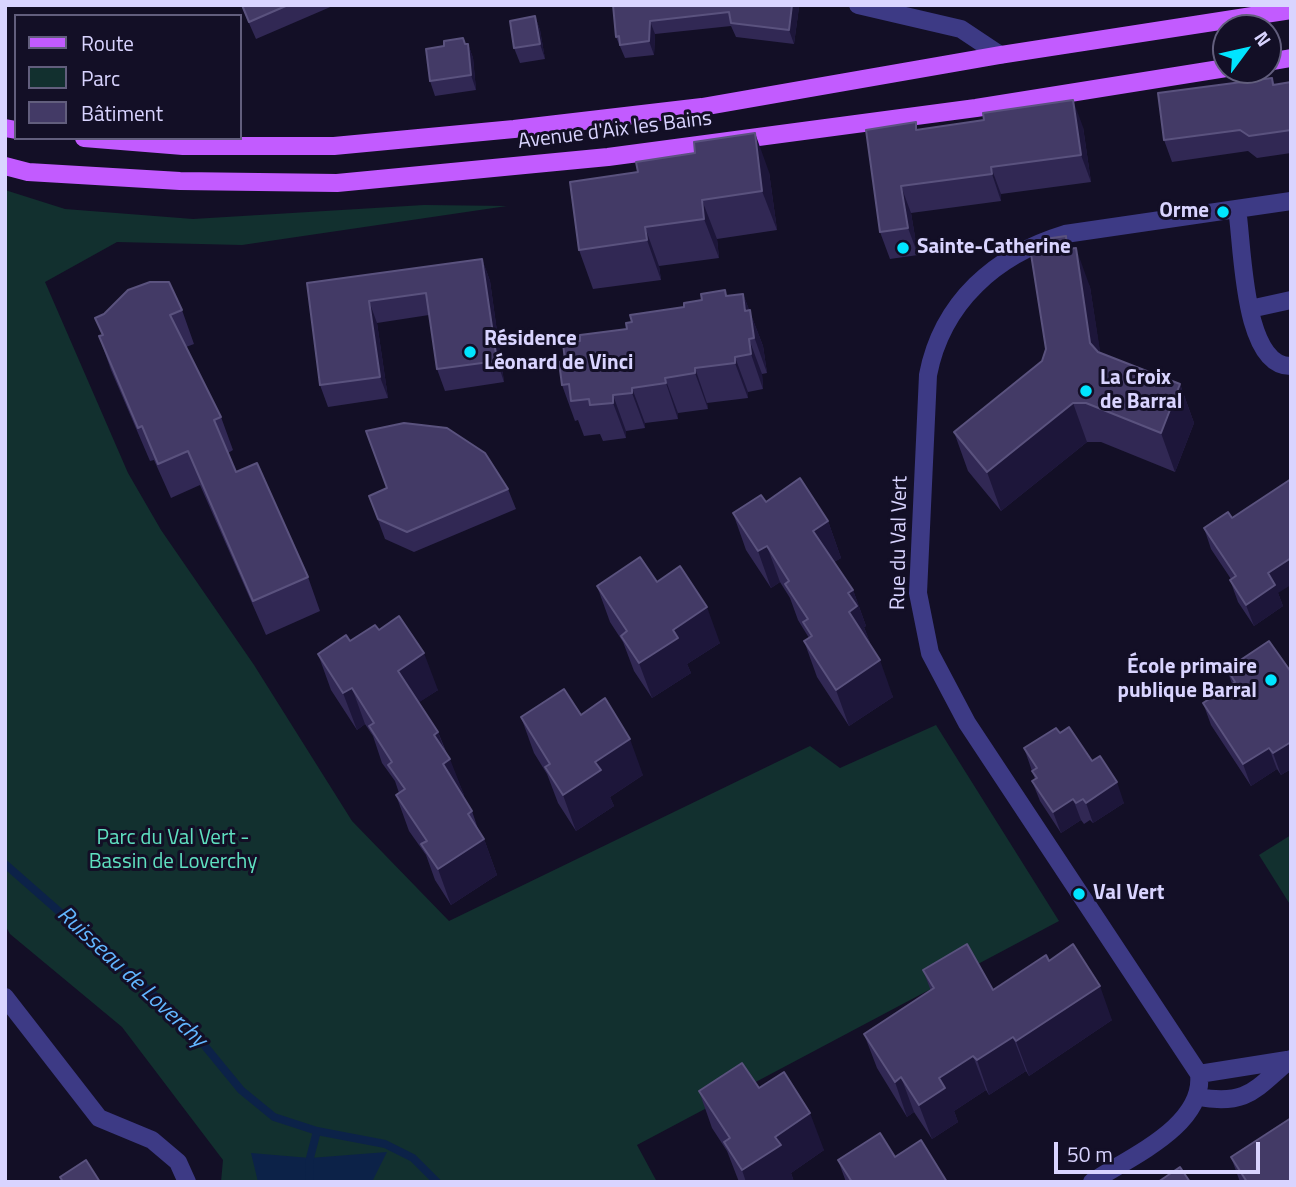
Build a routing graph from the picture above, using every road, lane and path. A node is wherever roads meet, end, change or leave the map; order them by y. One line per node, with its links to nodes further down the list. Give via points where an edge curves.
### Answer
1 (858, 5): 3 (street, via 961,29)
2 (1291, 10): 3 (main road, Avenue d'Aix les Bains)
3 (1000, 55): 5 (main road, Avenue d'Aix les Bains, via 702,107 514,130 348,145 183,146)
4 (1212, 70): 6 (main road, Avenue d'Aix les Bains, via 976,108 608,157 337,183 180,181 28,172)
5 (109, 140)
6 (5, 166)
7 (1291, 201): 8 (street, Rue du Val Vert)
8 (1237, 209): 10 (street); 14 (street, Rue du Val Vert, via 1065,234 1018,252 977,282 932,352 918,593 930,653 967,723)
9 (1291, 300): 10 (street)
10 (1250, 309): 11 (street, via 1257,338 1268,356 1282,366)
11 (1291, 366)
12 (5, 998): 16 (street, via 99,1118 152,1140 178,1162)
13 (1290, 1059): 14 (street); 15 (street, via 1243,1097 1230,1102)
14 (1199, 1074): 15 (street)
15 (1198, 1097): 17 (street, via 1178,1124)
16 (187, 1182)
17 (1092, 1182)

